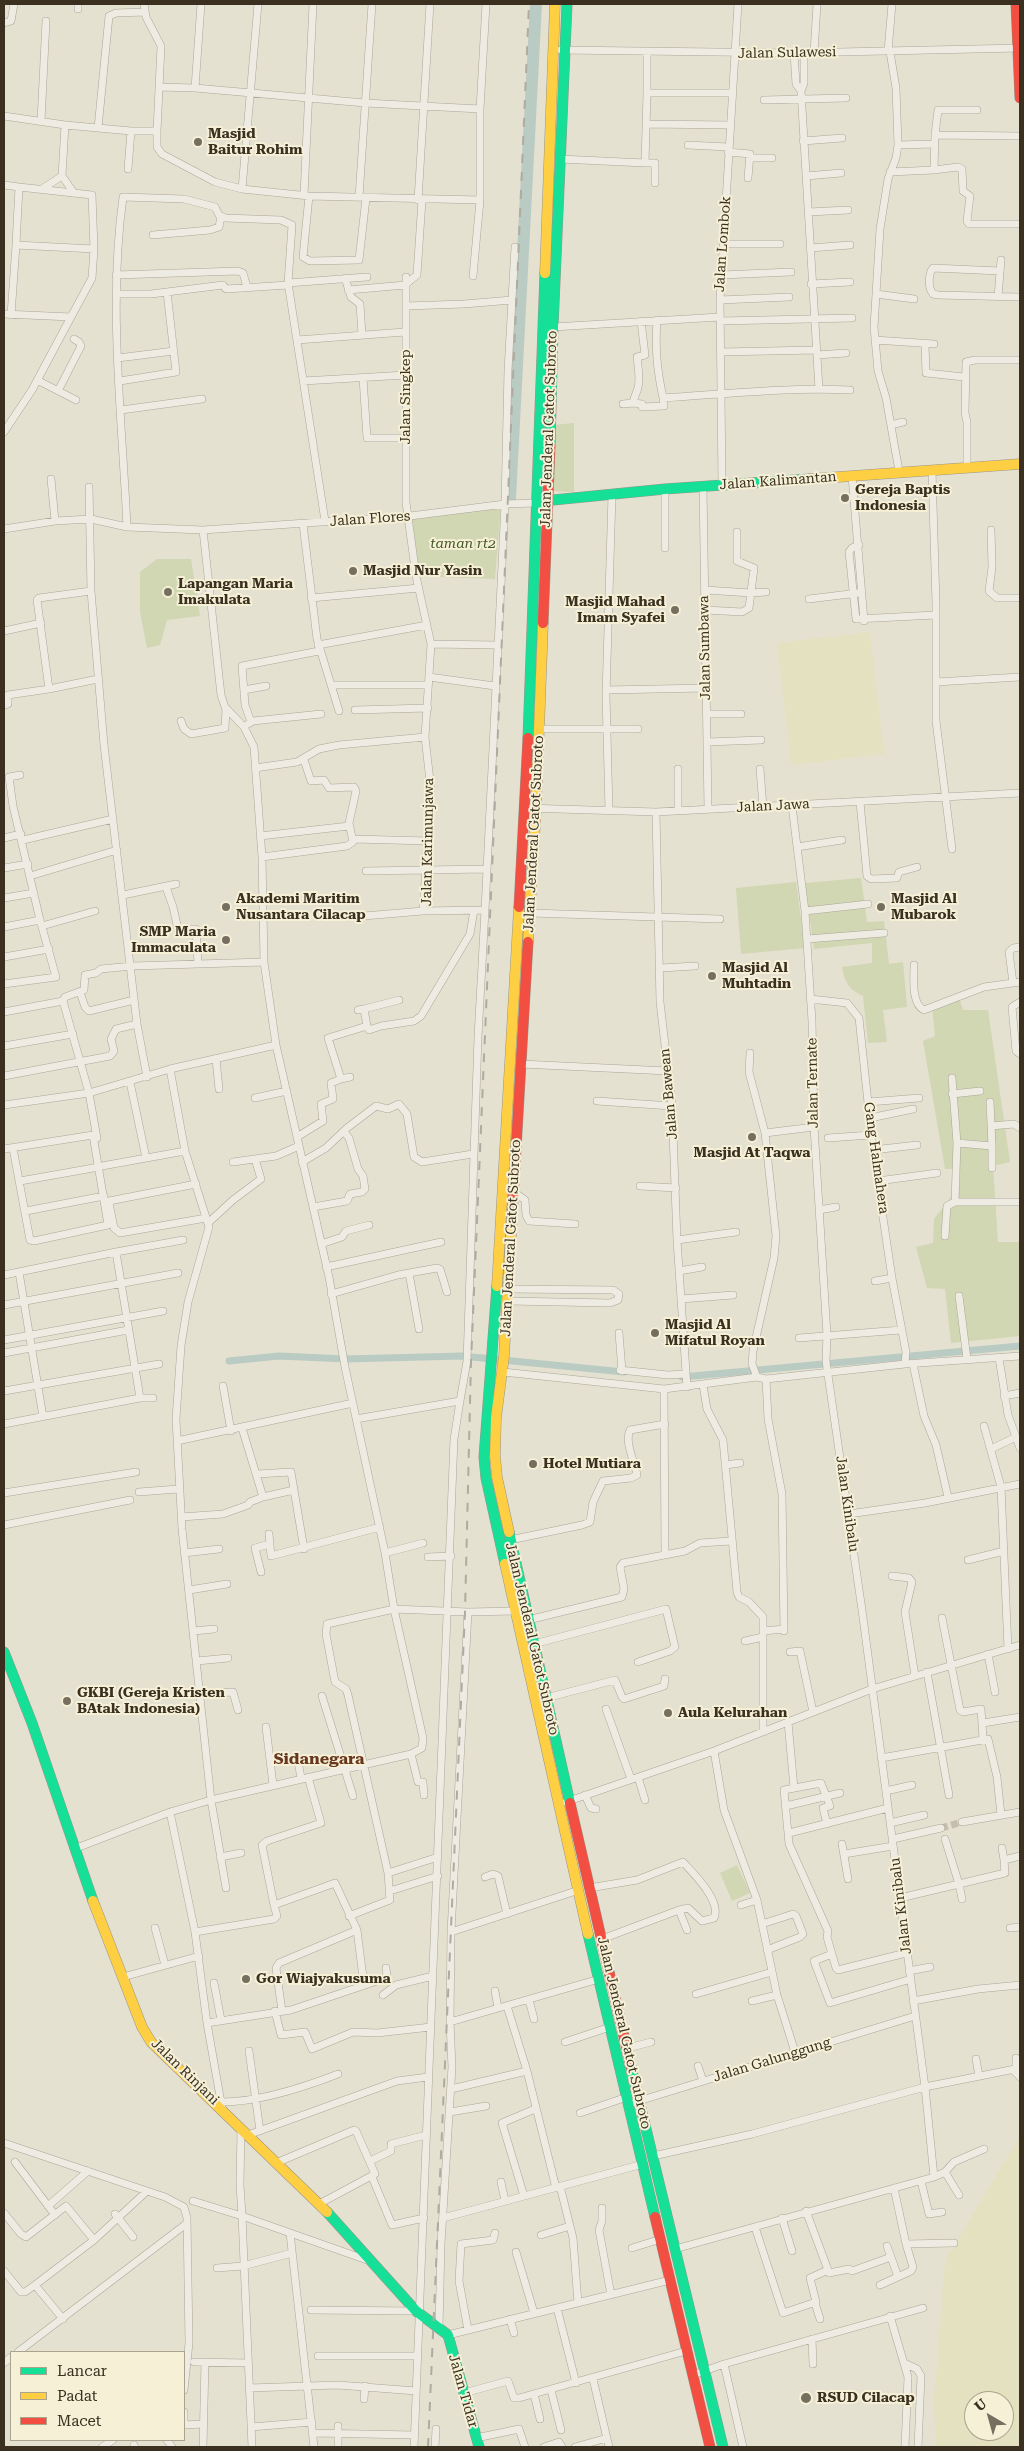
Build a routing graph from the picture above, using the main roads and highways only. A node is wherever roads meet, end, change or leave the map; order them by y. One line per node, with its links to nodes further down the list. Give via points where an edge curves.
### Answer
1 (555, 4): 8 (main road, Jalan Jenderal Gatot Subroto)
2 (567, 4): 7 (main road, Jalan Jenderal Gatot Subroto)
3 (1016, 4): 4 (main road)
4 (1019, 48): 5 (main road)
5 (1020, 98)
6 (1020, 464): 7 (main road, Jalan Kalimantan)
7 (549, 499): 8 (main road, Jalan Kalimantan); 9 (main road, Jalan Jenderal Gatot Subroto, via 530,913 521,1064)
8 (536, 502): 9 (main road, Jalan Jenderal Gatot Subroto)
9 (515, 1086): 10 (main road, Jalan Jenderal Gatot Subroto); 10 (main road, Jalan Jenderal Gatot Subroto, via 508,1301)
10 (499, 1356): 12 (main road, Jalan Jenderal Gatot Subroto, via 503,1370 496,1418 497,1477 570,1801); 12 (main road, Jalan Jenderal Gatot Subroto, via 492,1368 486,1417 486,1478 558,1804)
11 (4, 1652): 13 (main road, Jalan Rinjani, via 32,1723 74,1849 142,2027 151,2042 222,2105 319,2204 417,2312)
12 (584, 1889): 15 (main road, Jalan Jenderal Gatot Subroto, via 599,1979); 16 (main road, Jalan Jenderal Gatot Subroto, via 602,1939)
13 (448, 2335): 14 (main road, Jalan Tidar)
14 (478, 2443)
15 (710, 2447)
16 (723, 2447)

